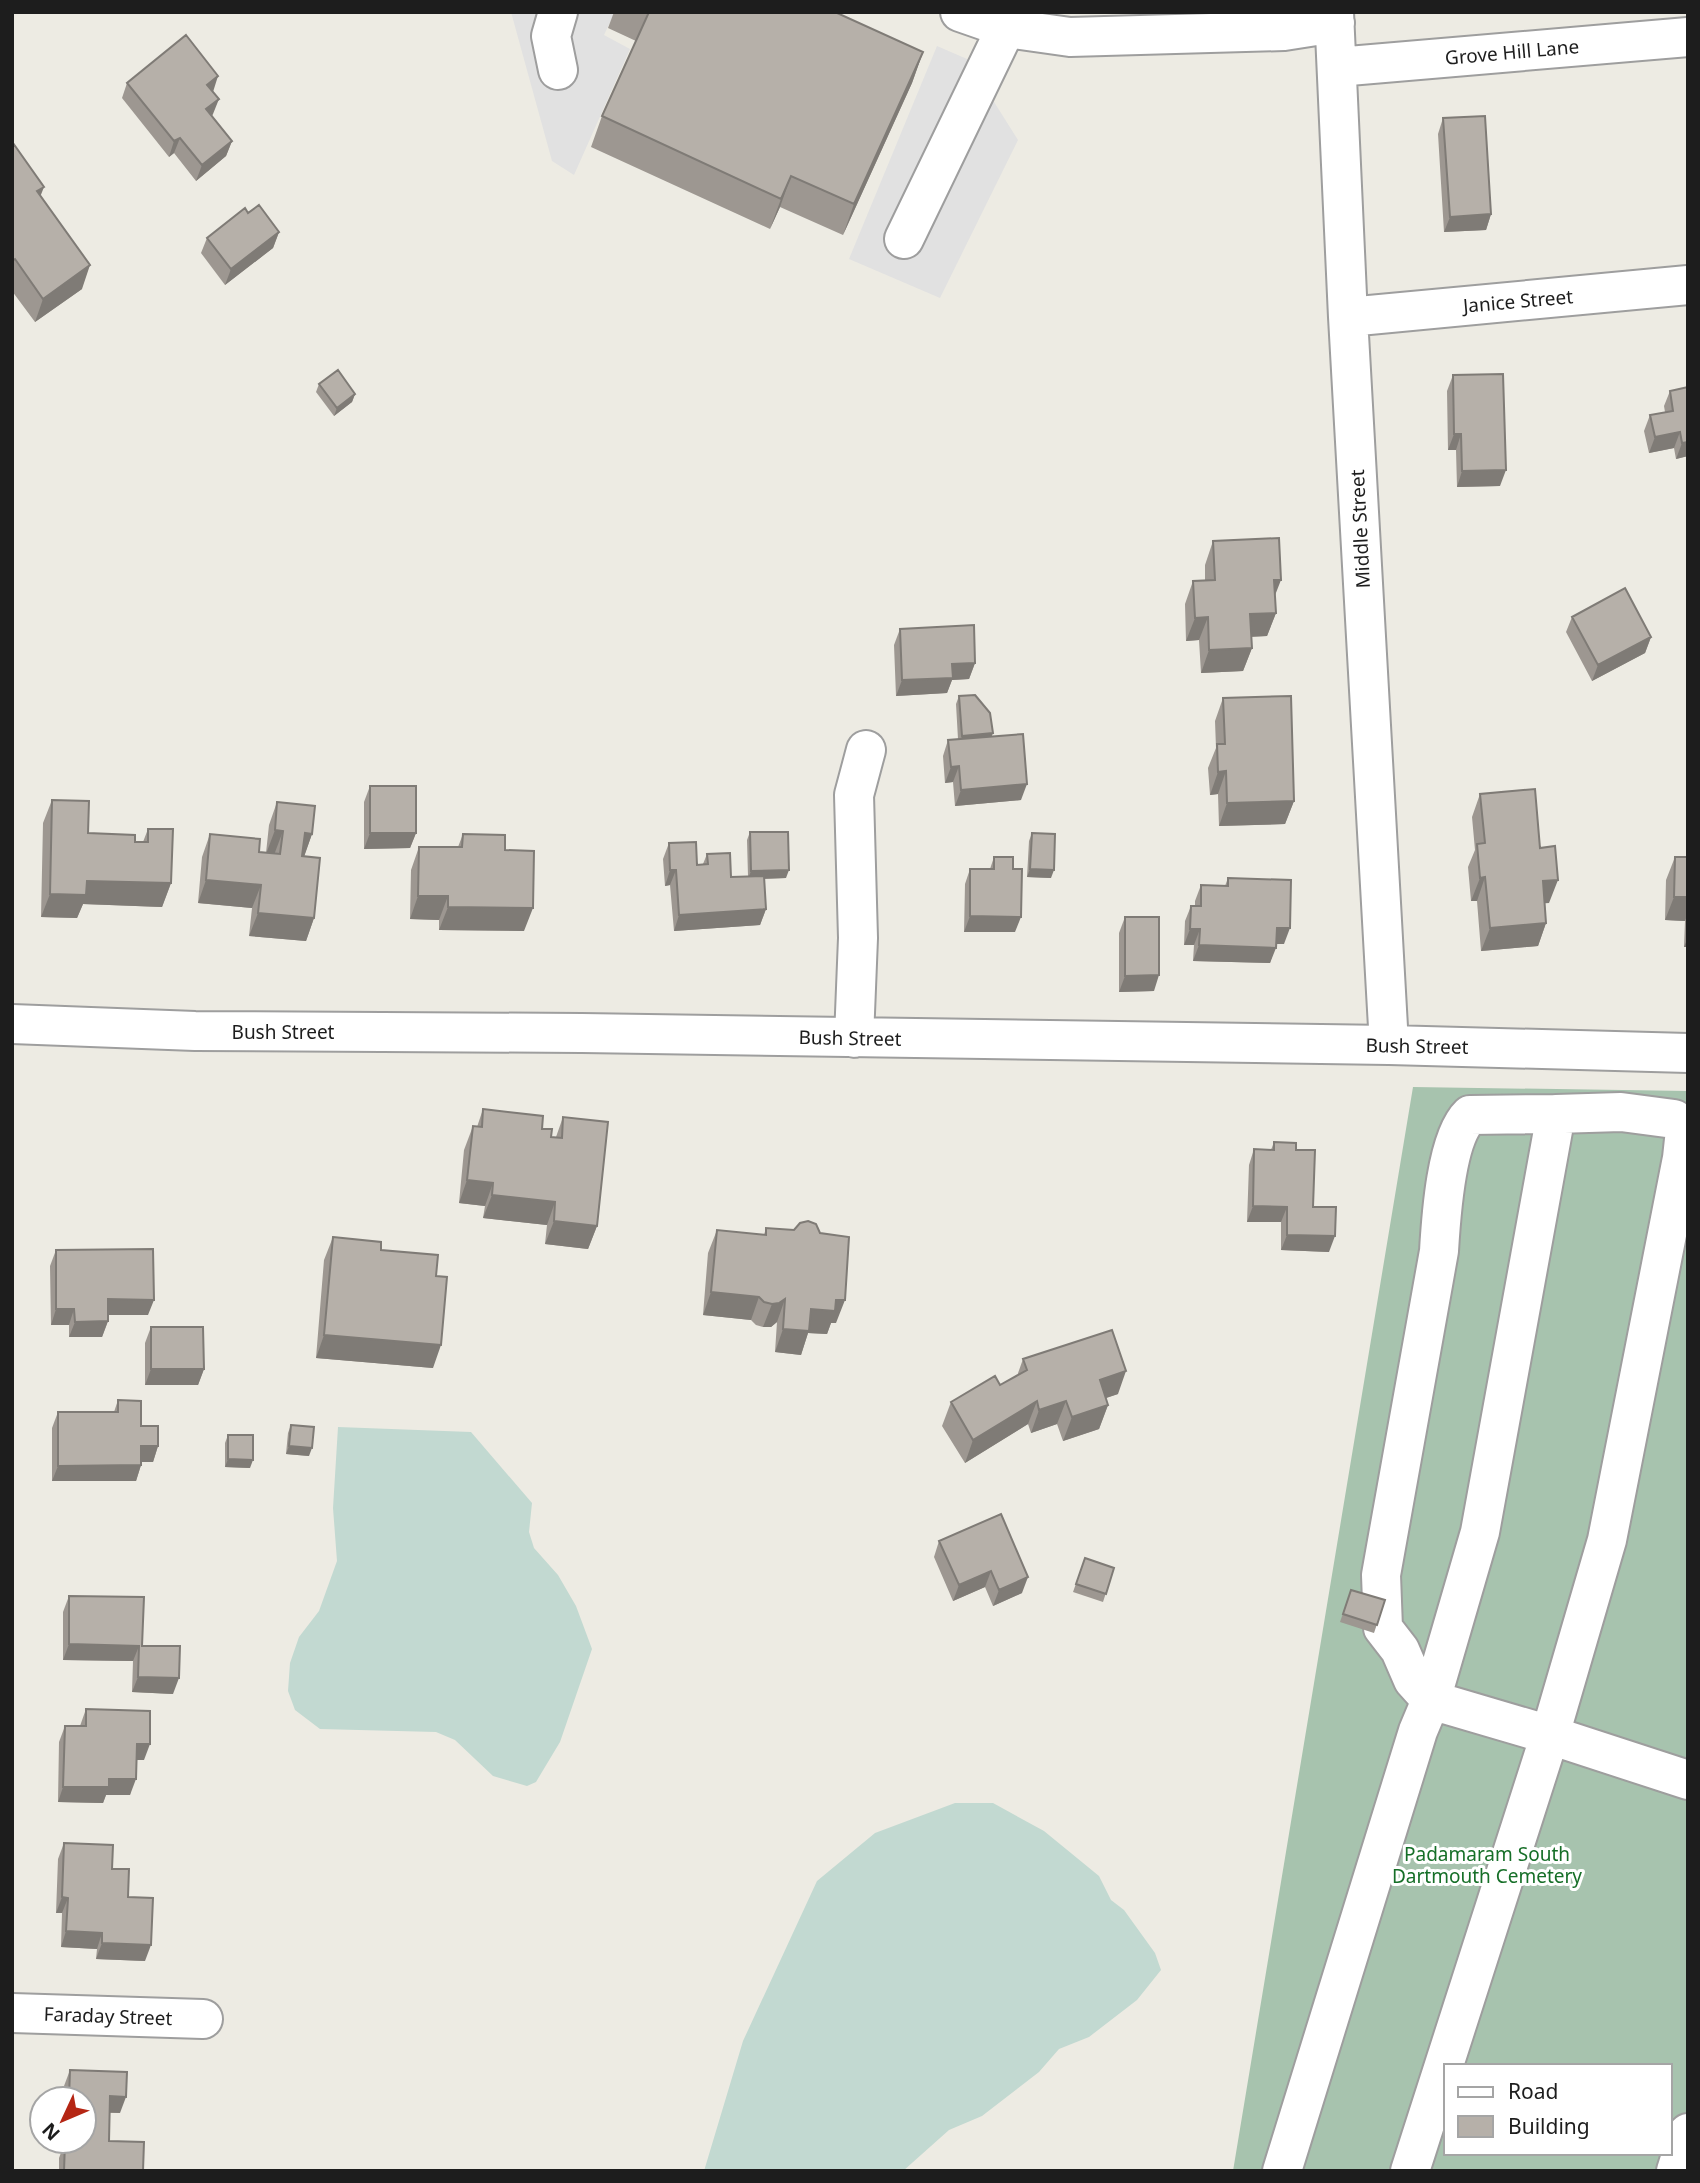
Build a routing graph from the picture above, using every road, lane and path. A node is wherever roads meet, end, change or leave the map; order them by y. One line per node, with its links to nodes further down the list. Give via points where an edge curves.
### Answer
1 (558, 12): 8 (street, via 551,36)
2 (960, 12): 5 (street)
3 (1335, 18): 4 (street, via 1284,31); 7 (street, Middle Street)
4 (1078, 25): 5 (street)
5 (1006, 28): 9 (street)
6 (1688, 37): 7 (street, Grove Hill Lane)
7 (1337, 67): 11 (street, Middle Street)
8 (558, 70)
9 (904, 239)
10 (1688, 285): 11 (street, Janice Street)
11 (1348, 317): 15 (street, Middle Street)
12 (866, 750): 14 (street, via 854,795 858,938)
13 (13, 1024): 14 (street, Bush Street, via 195,1031); 16 (street)
14 (854, 1038): 15 (street, Bush Street)
15 (1389, 1045): 17 (street, Bush Street)
16 (12, 1047)
17 (1688, 1054)
18 (1556, 1114): 19 (street, via 1480,1532); 19 (street, via 1470,1115 1460,1124 1450,1163 1439,1251 1381,1575 1383,1628 1400,1650 1413,1680); 20 (street, via 1621,1112 1674,1119 1685,1130 1607,1541)
19 (1431, 1700): 20 (street); 27 (street)
20 (1550, 1735): 21 (street); 24 (street)
21 (1688, 1780)
22 (12, 2013): 23 (street, Faraday Street)
23 (204, 2019)
24 (1444, 2064)
25 (1444, 2065): 28 (street)
26 (1688, 2133): 29 (street)
27 (1282, 2171)
28 (1410, 2171)
29 (1676, 2171)

